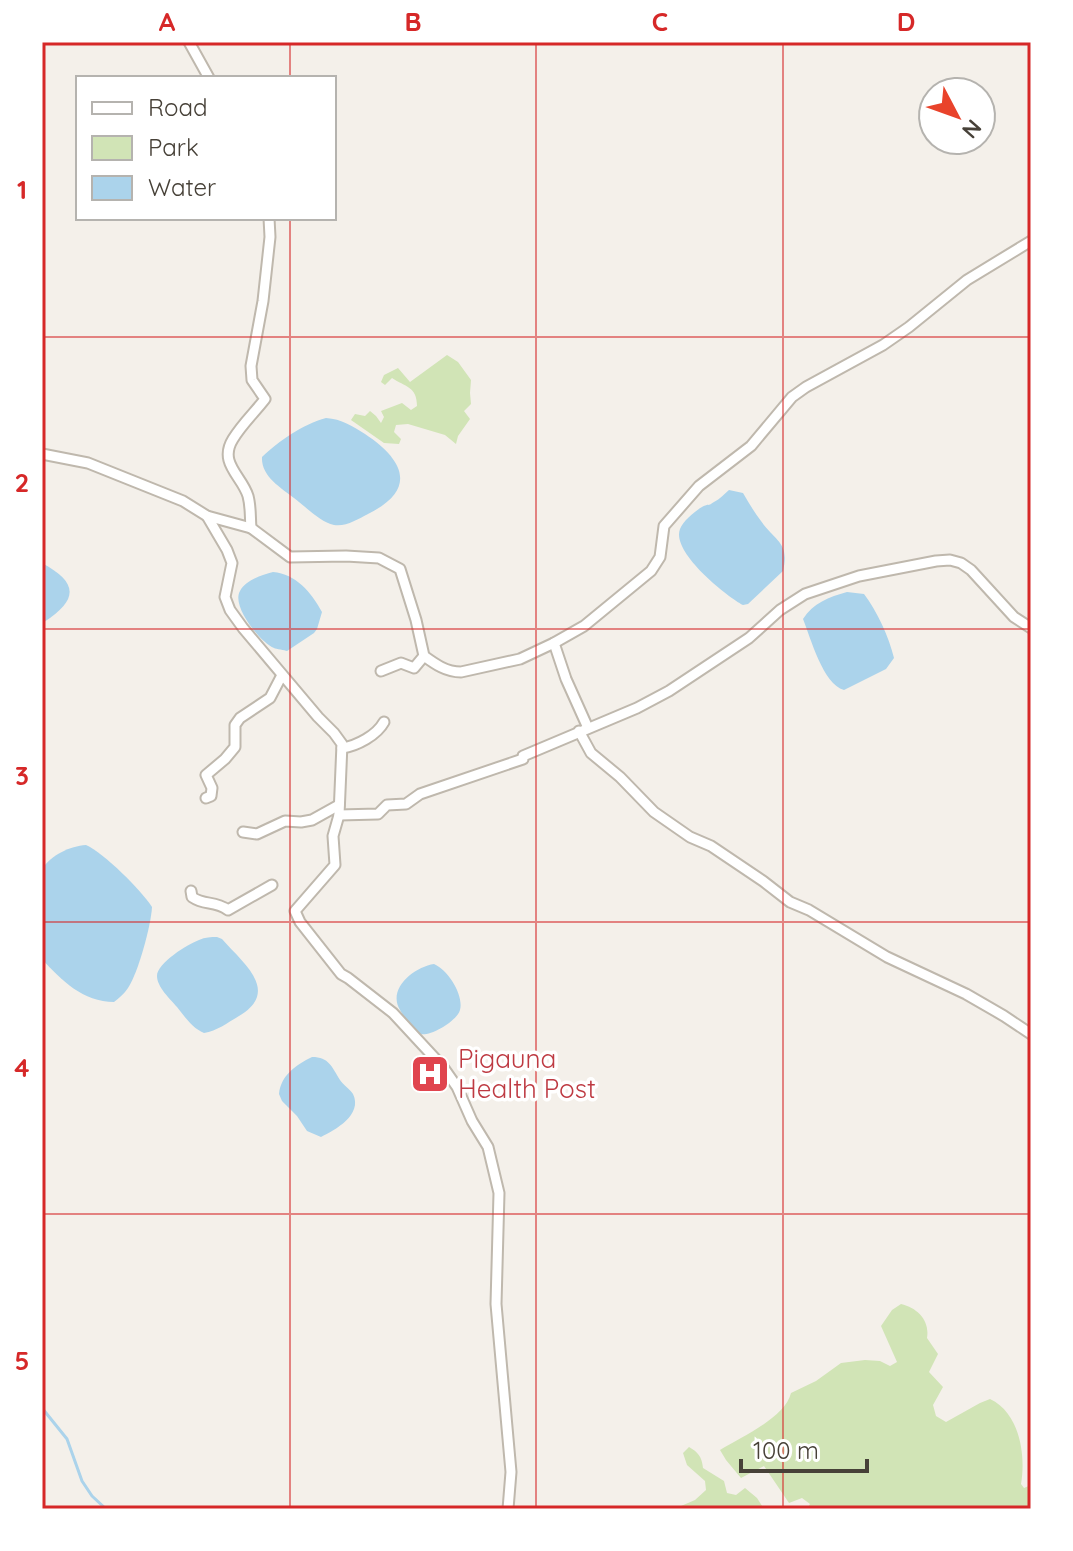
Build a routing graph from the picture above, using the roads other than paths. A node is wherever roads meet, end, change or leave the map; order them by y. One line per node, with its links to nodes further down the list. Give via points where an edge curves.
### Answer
1 (189, 42): 2 (street)
2 (208, 76)
3 (269, 220): 7 (street, via 265,288 251,366 252,380 265,399 231,441 229,458 248,496)
4 (1031, 241): 9 (street, via 967,280 883,345 792,397 751,446 699,486 664,526 660,557 651,571 584,626)
5 (42, 454): 6 (street, via 88,463)
6 (207, 516): 7 (street); 12 (street, via 232,563 225,597 230,610)
7 (251, 528): 10 (street, via 290,557 379,558 400,569)
8 (1031, 628): 14 (street, via 961,563 936,561 859,576 805,594 669,691)
9 (554, 643): 10 (street, via 520,659 461,672); 14 (street)
10 (424, 656): 11 (street, via 414,668 401,663)
11 (381, 671)
12 (282, 675): 15 (street); 16 (street, via 270,698 235,725 235,747 206,775 212,788)
13 (384, 722): 15 (street, via 354,747)
14 (584, 730): 17 (street, via 406,804 387,805 378,814); 21 (street, via 591,753 654,812 690,837 790,902)
15 (342, 748): 17 (street)
16 (206, 798)
17 (339, 810): 18 (street, via 312,820 285,821 257,834); 22 (street, via 333,836 335,865 295,911 341,974 393,1013 443,1067 488,1147 499,1193 496,1304 511,1472)
18 (243, 832)
19 (272, 885): 20 (street, via 228,910 219,903 199,902)
20 (191, 891)
21 (1031, 1034)
22 (508, 1509)

